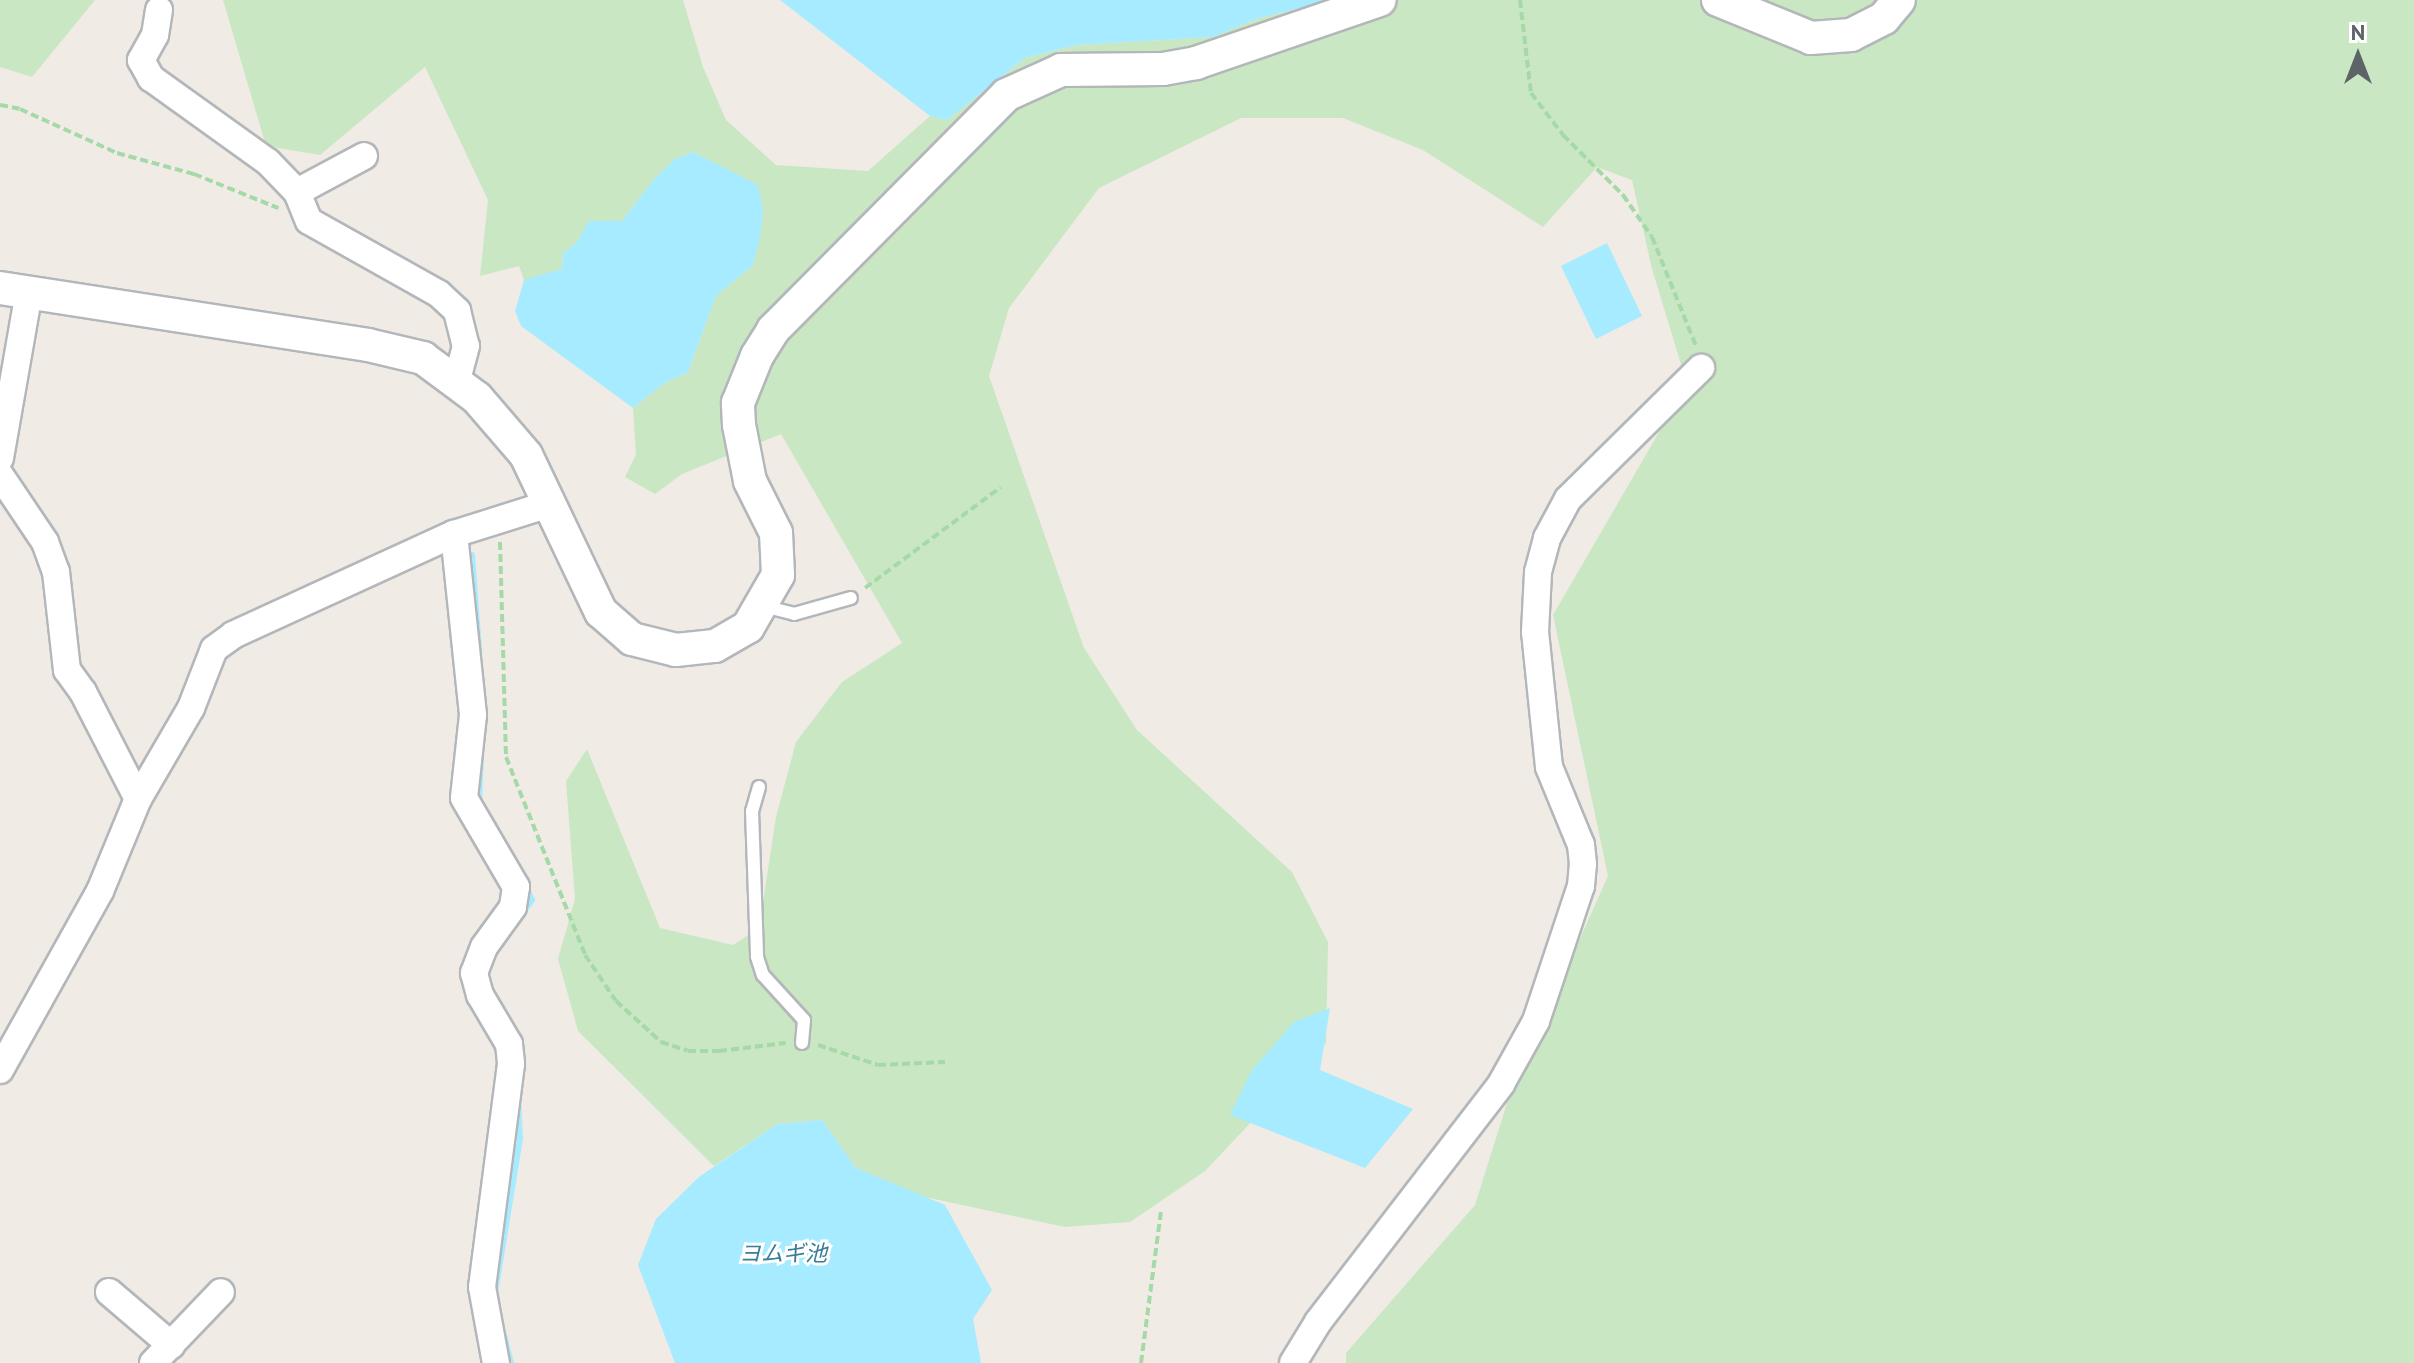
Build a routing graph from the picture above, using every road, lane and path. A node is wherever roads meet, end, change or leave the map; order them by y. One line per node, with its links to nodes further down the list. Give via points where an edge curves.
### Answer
1 (1380, 0): 20 (street, via 1196,63 1163,69 1061,70 1006,95 773,330 757,356 738,403 742,456 750,481 770,512 779,552 778,575)
2 (1520, 0): 11 (path, via 1531,93 1563,135 1623,195 1652,237 1675,286)
3 (1718, 0): 4 (street, via 1811,38 1851,35 1884,18)
4 (1899, 0)
5 (159, 10): 8 (street, via 155,35 141,60 151,78 268,162)
6 (0, 105): 9 (path)
7 (364, 156): 8 (street)
8 (297, 192): 9 (street)
9 (309, 221): 12 (street, via 439,294 457,311 466,346)
10 (14, 290): 12 (street, via 368,345 423,358); 13 (street)
11 (1701, 368): 32 (street, via 1568,499 1547,538 1538,572 1535,632 1549,767 1581,845 1583,864 1581,886 1536,1021 1501,1084 1318,1322)
12 (457, 380): 16 (street, via 502,422 536,472)
13 (0, 458)
14 (0, 475): 22 (street, via 45,542 56,572 67,670)
15 (1001, 487): 19 (path)
16 (549, 504): 17 (street); 20 (street, via 601,612 632,639 676,650 715,646 748,627)
17 (499, 520): 18 (street); 23 (path, via 506,757 585,955 616,1001 661,1042 703,1051)
18 (454, 534): 22 (street, via 233,635 214,649 191,708); 30 (street, via 473,715 464,798 516,887 513,907 484,947 474,973 480,995 509,1044 511,1064 482,1287)
19 (851, 598): 20 (lane, via 794,614)
20 (763, 606)
21 (759, 787): 23 (lane, via 752,811 757,957 763,975 804,1020)
22 (138, 799): 25 (street, via 100,891)
23 (802, 1043): 24 (path, via 887,1067)
24 (945, 1062)
25 (0, 1070)
26 (1161, 1211): 31 (path)
27 (109, 1292): 29 (street)
28 (221, 1292): 29 (street)
29 (162, 1354)
30 (496, 1363)
31 (1141, 1363)
32 (1293, 1363)

